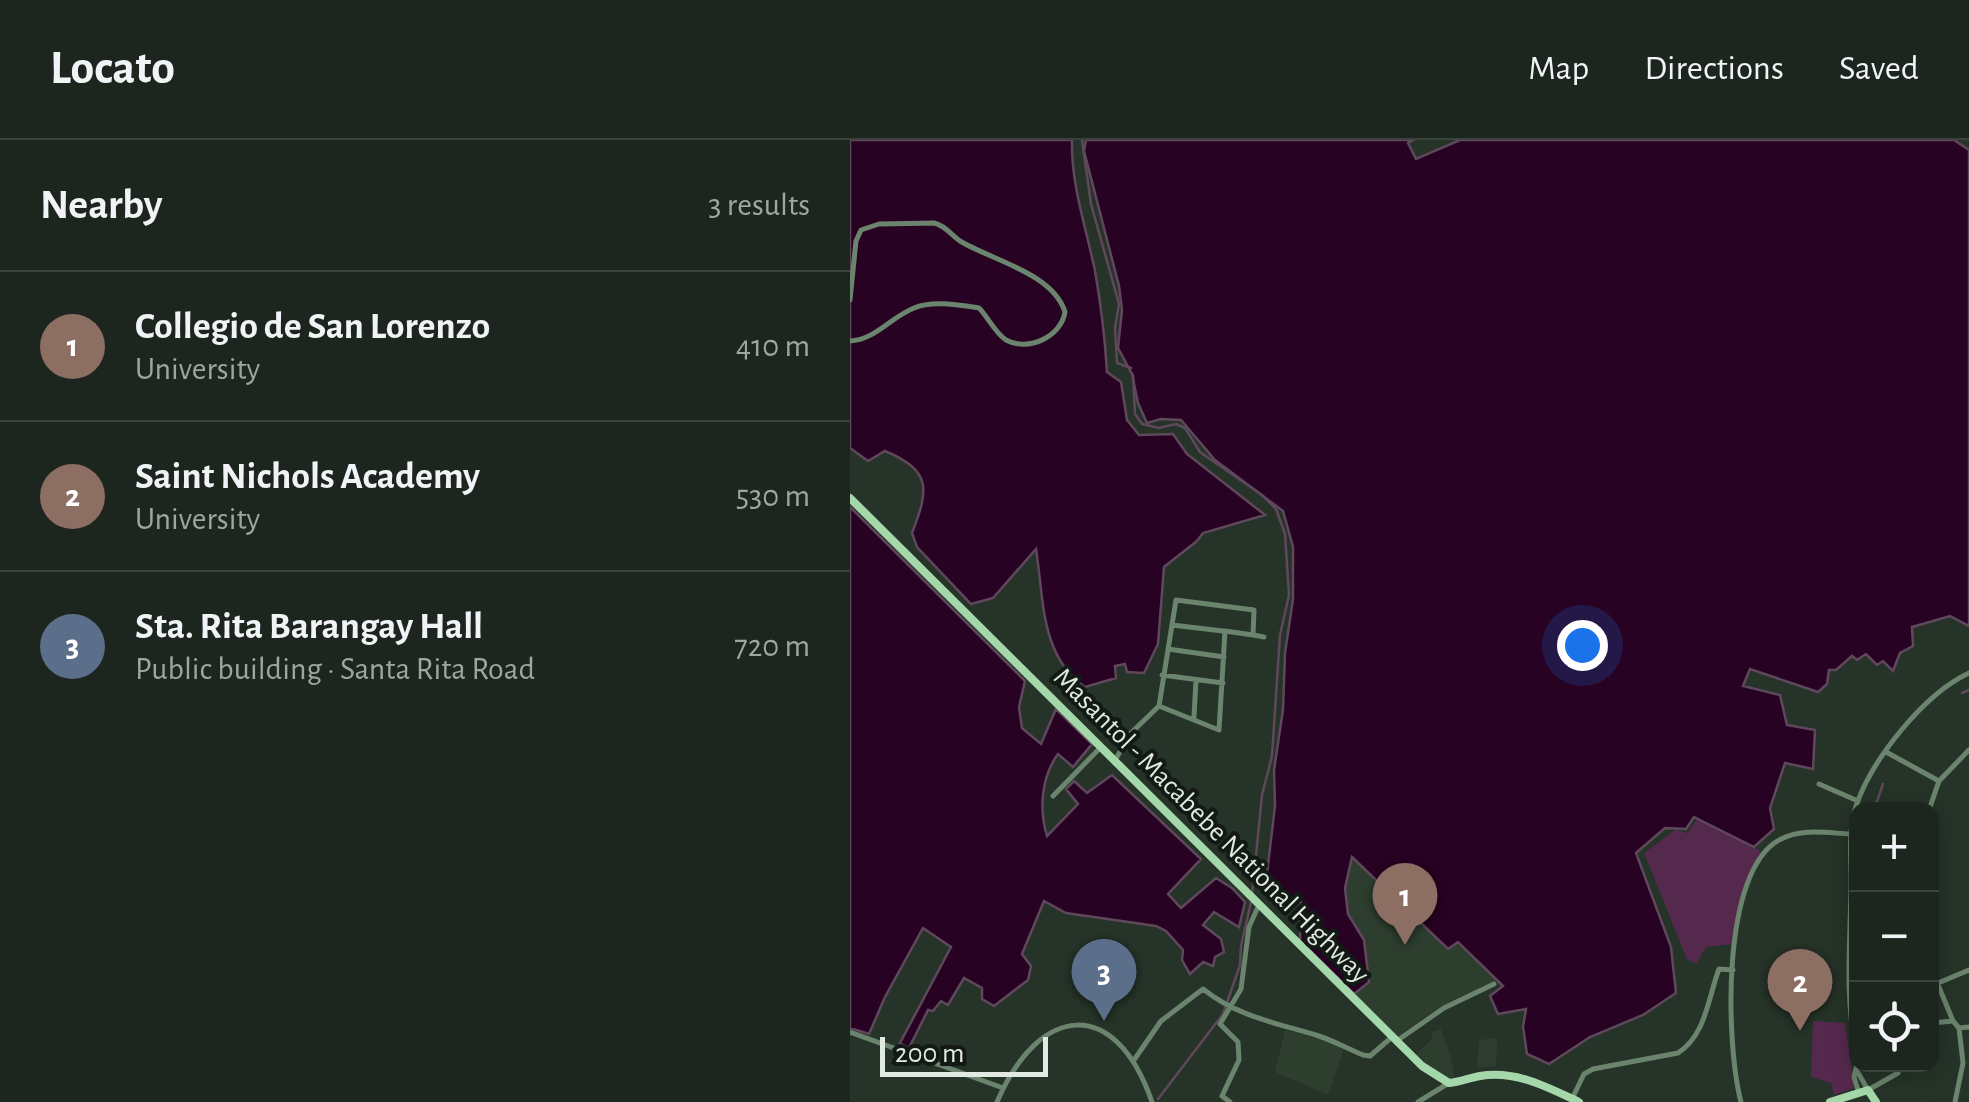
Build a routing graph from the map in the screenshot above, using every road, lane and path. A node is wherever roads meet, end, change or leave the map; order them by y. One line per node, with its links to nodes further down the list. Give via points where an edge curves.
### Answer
1 (850, 300): 2 (street, via 856,241 866,227 939,224 1056,295 1064,320 1047,338 1016,343 973,307 916,307)
2 (850, 342)
3 (850, 498): 16 (main road, Masantol - Macabebe National Highway)
4 (1172, 625): 5 (street); 6 (street, via 1176,600 1254,610); 8 (street)
5 (1225, 631): 6 (street); 9 (street)
6 (1254, 635): 7 (street)
7 (1264, 637)
8 (1168, 648): 9 (street); 11 (street)
9 (1224, 657): 13 (street)
10 (1969, 673): 18 (street, via 1924,707)
11 (1162, 675): 12 (street); 14 (street)
12 (1196, 680): 13 (street); 15 (street)
13 (1223, 683): 15 (street, via 1219,730)
14 (1159, 706): 15 (street); 19 (street, via 1130,733)
15 (1194, 718)
16 (1100, 748): 19 (main road, Masantol - Macabebe National Highway); 22 (street)
17 (1969, 750): 20 (street)
18 (1886, 752): 20 (street); 23 (street)
19 (1114, 762): 27 (main road, Masantol - Macabebe National Highway)
20 (1939, 780): 24 (street)
21 (1819, 784): 23 (street)
22 (1053, 796)
23 (1858, 801)
24 (1932, 802)
25 (1849, 834): 28 (street, via 1804,832 1764,853 1736,918)
26 (1851, 892): 30 (street)
27 (1257, 906): 34 (street, via 1241,989); 40 (main road, Masantol - Macabebe National Highway)
28 (1734, 970): 47 (street, via 1719,970 1688,1046 1593,1069); 52 (street, via 1730,1035)
29 (1969, 970): 31 (street)
30 (1852, 982)
31 (1939, 983)
32 (1494, 984): 40 (street)
33 (1939, 985): 35 (street)
34 (1227, 1006): 40 (street, via 1362,1056); 41 (street, via 1203,988 1161,1021); 50 (street, via 1220,1024 1238,1042 1239,1060 1222,1096)
35 (1954, 1021): 36 (street); 38 (street)
36 (1939, 1022)
37 (1969, 1027): 38 (street)
38 (1959, 1028): 55 (street)
39 (850, 1032): 45 (street)
40 (1394, 1039): 44 (main road, Masantol - Macabebe National Highway, via 1434,1077)
41 (1134, 1060): 45 (street, via 1103,1030 1075,1023 1037,1044); 49 (street)
42 (1858, 1072): 46 (street)
43 (1898, 1072): 46 (street)
44 (1449, 1082): 47 (main road, via 1511,1076); 51 (street)
45 (1003, 1088): 48 (street)
46 (1863, 1092): 53 (main road); 54 (main road)
47 (1570, 1100)
48 (997, 1102)
49 (1152, 1102)
50 (1230, 1102)
51 (1418, 1102)
52 (1740, 1102)
53 (1830, 1102)
54 (1876, 1102)
55 (1955, 1102)

